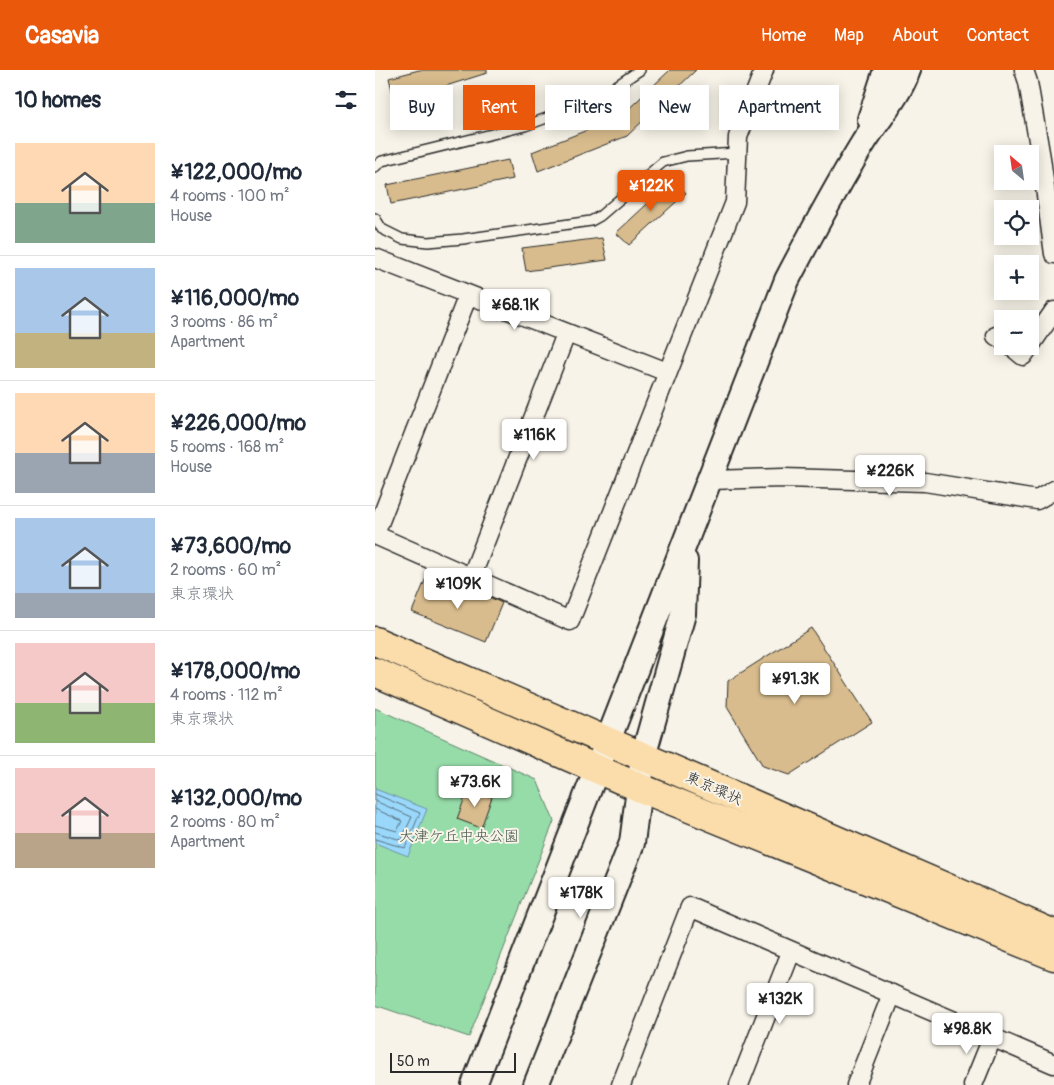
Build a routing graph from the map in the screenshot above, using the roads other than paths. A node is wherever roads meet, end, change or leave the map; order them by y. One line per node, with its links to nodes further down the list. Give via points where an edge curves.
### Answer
1 (640, 70): 8 (lane, via 595,100 525,126 382,161)
2 (764, 70): 7 (street, via 738,137)
3 (886, 70): 6 (street)
4 (908, 70): 6 (street, via 903,83)
5 (1024, 70): 10 (street, via 1041,158)
6 (862, 145): 17 (street, via 787,280)
7 (737, 153): 9 (lane, via 687,156 663,162 591,221 428,242 402,240 382,229); 16 (street, via 735,202)
8 (375, 167)
9 (375, 218)
10 (1054, 254)
11 (375, 258): 12 (street)
12 (468, 295): 15 (street); 19 (street)
13 (1054, 311): 14 (street)
14 (1039, 333)
15 (566, 334): 16 (street); 21 (street)
16 (667, 372): 21 (street, via 570,621)
17 (710, 480): 18 (street, via 783,478 925,482 1037,500); 20 (street)
18 (1054, 490)
19 (375, 534): 21 (street)
20 (686, 539): 24 (street); 25 (street, via 683,614)
21 (471, 578)
22 (375, 641): 24 (highway, 東京環状)
23 (375, 672): 26 (highway, 東京環状)
24 (608, 742): 25 (highway, 東京環状); 26 (street)
25 (643, 757): 27 (street); 28 (highway, 東京環状)
26 (597, 769): 27 (highway, 東京環状); 34 (street)
27 (639, 787): 30 (highway, 東京環状); 35 (street, via 632,843)
28 (1054, 934)
29 (791, 952): 31 (street); 36 (street, via 690,907); 37 (street)
30 (1054, 956)
31 (892, 994): 32 (street); 38 (street)
32 (992, 1038): 33 (street); 39 (street)
33 (1054, 1064)
34 (474, 1085)
35 (537, 1085)
36 (621, 1085)
37 (739, 1085)
38 (856, 1085)
39 (973, 1085)

